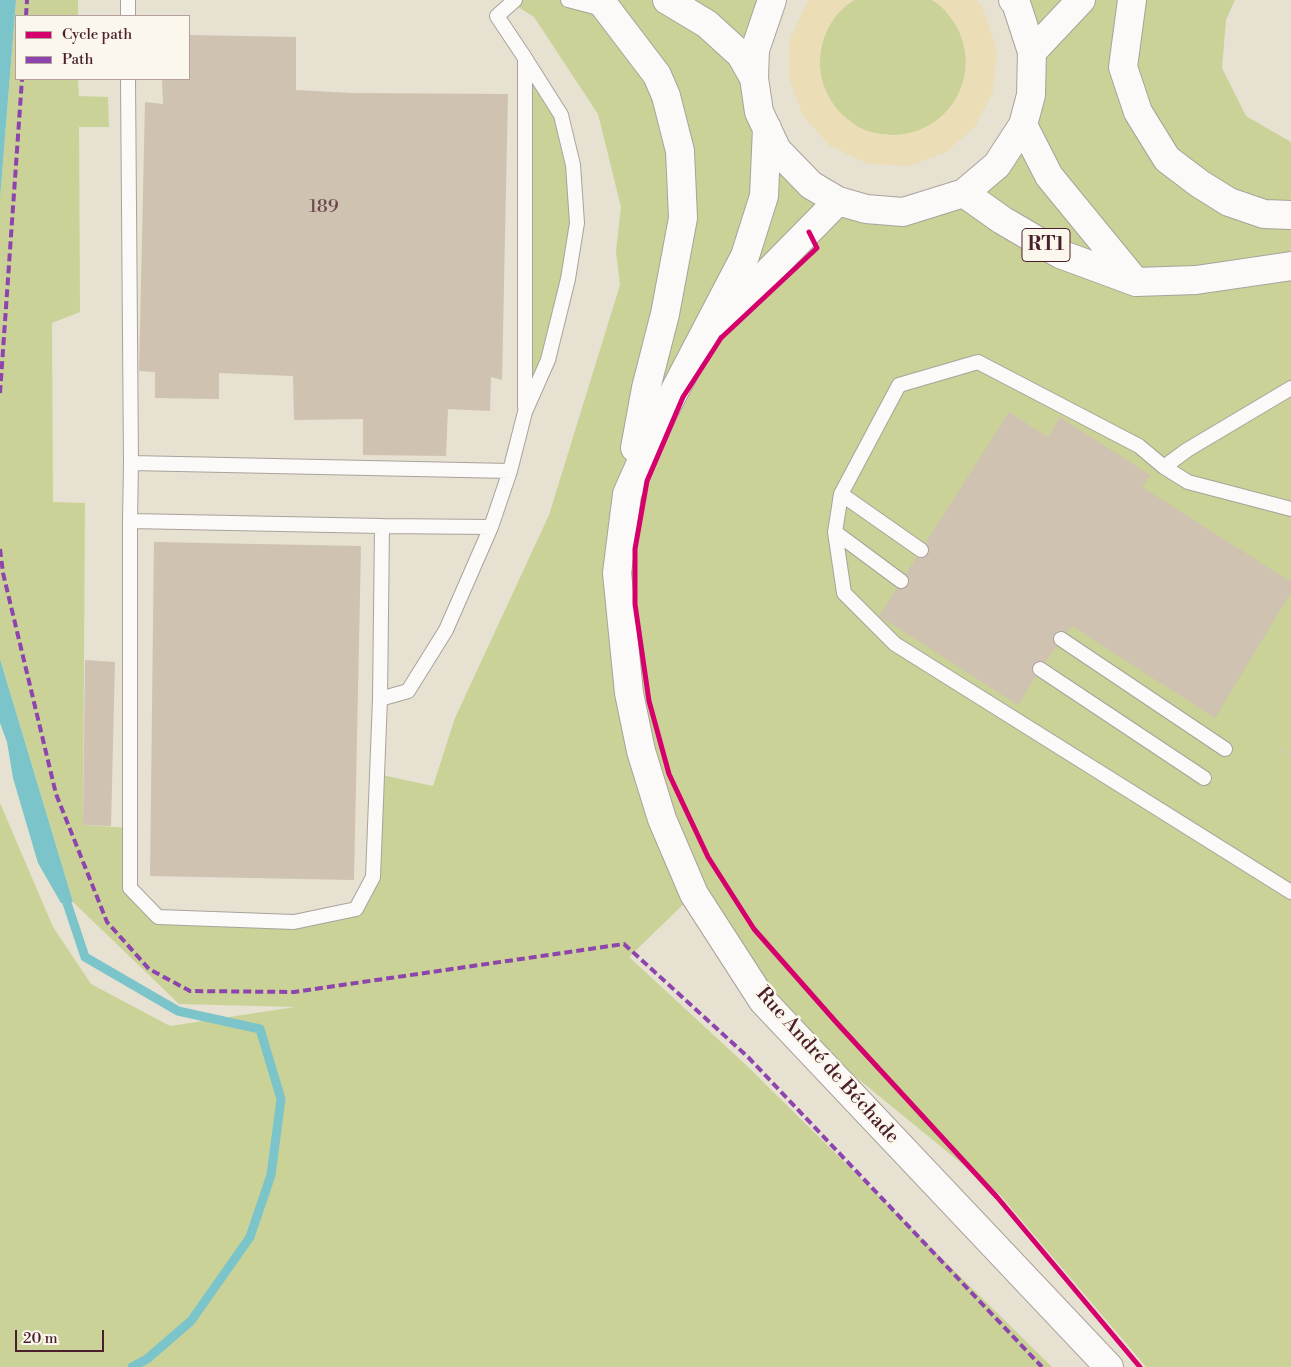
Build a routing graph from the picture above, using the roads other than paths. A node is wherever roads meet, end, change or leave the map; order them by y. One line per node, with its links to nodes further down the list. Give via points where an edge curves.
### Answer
1 (128, 0): 10 (lane)
2 (515, 0): 12 (lane, via 497,16)
3 (568, 0): 9 (lane)
4 (667, 0): 13 (main road, via 707,24 741,55)
5 (772, 0): 13 (main road, via 755,50)
6 (1013, 0): 11 (main road)
7 (1081, 0): 11 (main road)
8 (1132, 0): 19 (main road, via 1123,67 1138,112 1167,159 1229,202 1264,214)
9 (603, 5): 28 (main road, via 657,75 666,96 680,151 683,218)
10 (128, 15)
11 (1032, 52): 15 (main road, via 1031,96)
12 (525, 58): 24 (lane); 24 (lane, via 561,115 573,165 577,223 568,279 548,360)
13 (754, 78): 16 (main road, via 760,112)
14 (128, 80): 25 (lane)
15 (1023, 125): 17 (main road, via 997,165); 21 (main road, RT1, via 1049,176)
16 (767, 128): 18 (main road, via 777,150 811,185); 22 (main road, Rue André de Béchade, via 764,196 745,256)
17 (964, 193): 18 (main road, via 903,212 866,209); 21 (main road, RT1, via 1060,254)
18 (838, 201): 22 (main road)
19 (1291, 215)
20 (1291, 266): 21 (main road, RT1, via 1196,280)
21 (1136, 282)
22 (701, 340): 28 (main road, Rue André de Béchade, via 664,411)
23 (1291, 388): 26 (lane)
24 (525, 412): 27 (lane)
25 (131, 463): 27 (lane); 31 (lane)
26 (1164, 467): 29 (lane, via 1139,446 978,362 899,385); 30 (lane, via 1188,482)
27 (510, 470): 33 (lane)
28 (627, 494): 43 (main road, Rue André de Béchade, via 617,573 630,693 641,751 662,819 694,894 763,1001)
29 (841, 494): 34 (lane); 35 (lane)
30 (1291, 509)
31 (130, 521): 32 (lane); 39 (lane, via 130,888 158,917 294,922 356,909 373,877)
32 (382, 526): 33 (lane); 39 (lane)
33 (491, 527): 39 (lane, via 446,630 408,691)
34 (835, 532): 36 (lane); 42 (lane, via 844,593 895,644)
35 (922, 550)
36 (901, 582)
37 (1062, 639): 40 (lane)
38 (1040, 669): 41 (lane)
39 (380, 699)
40 (1225, 749)
41 (1204, 778)
42 (1291, 892)
43 (1109, 1367)

